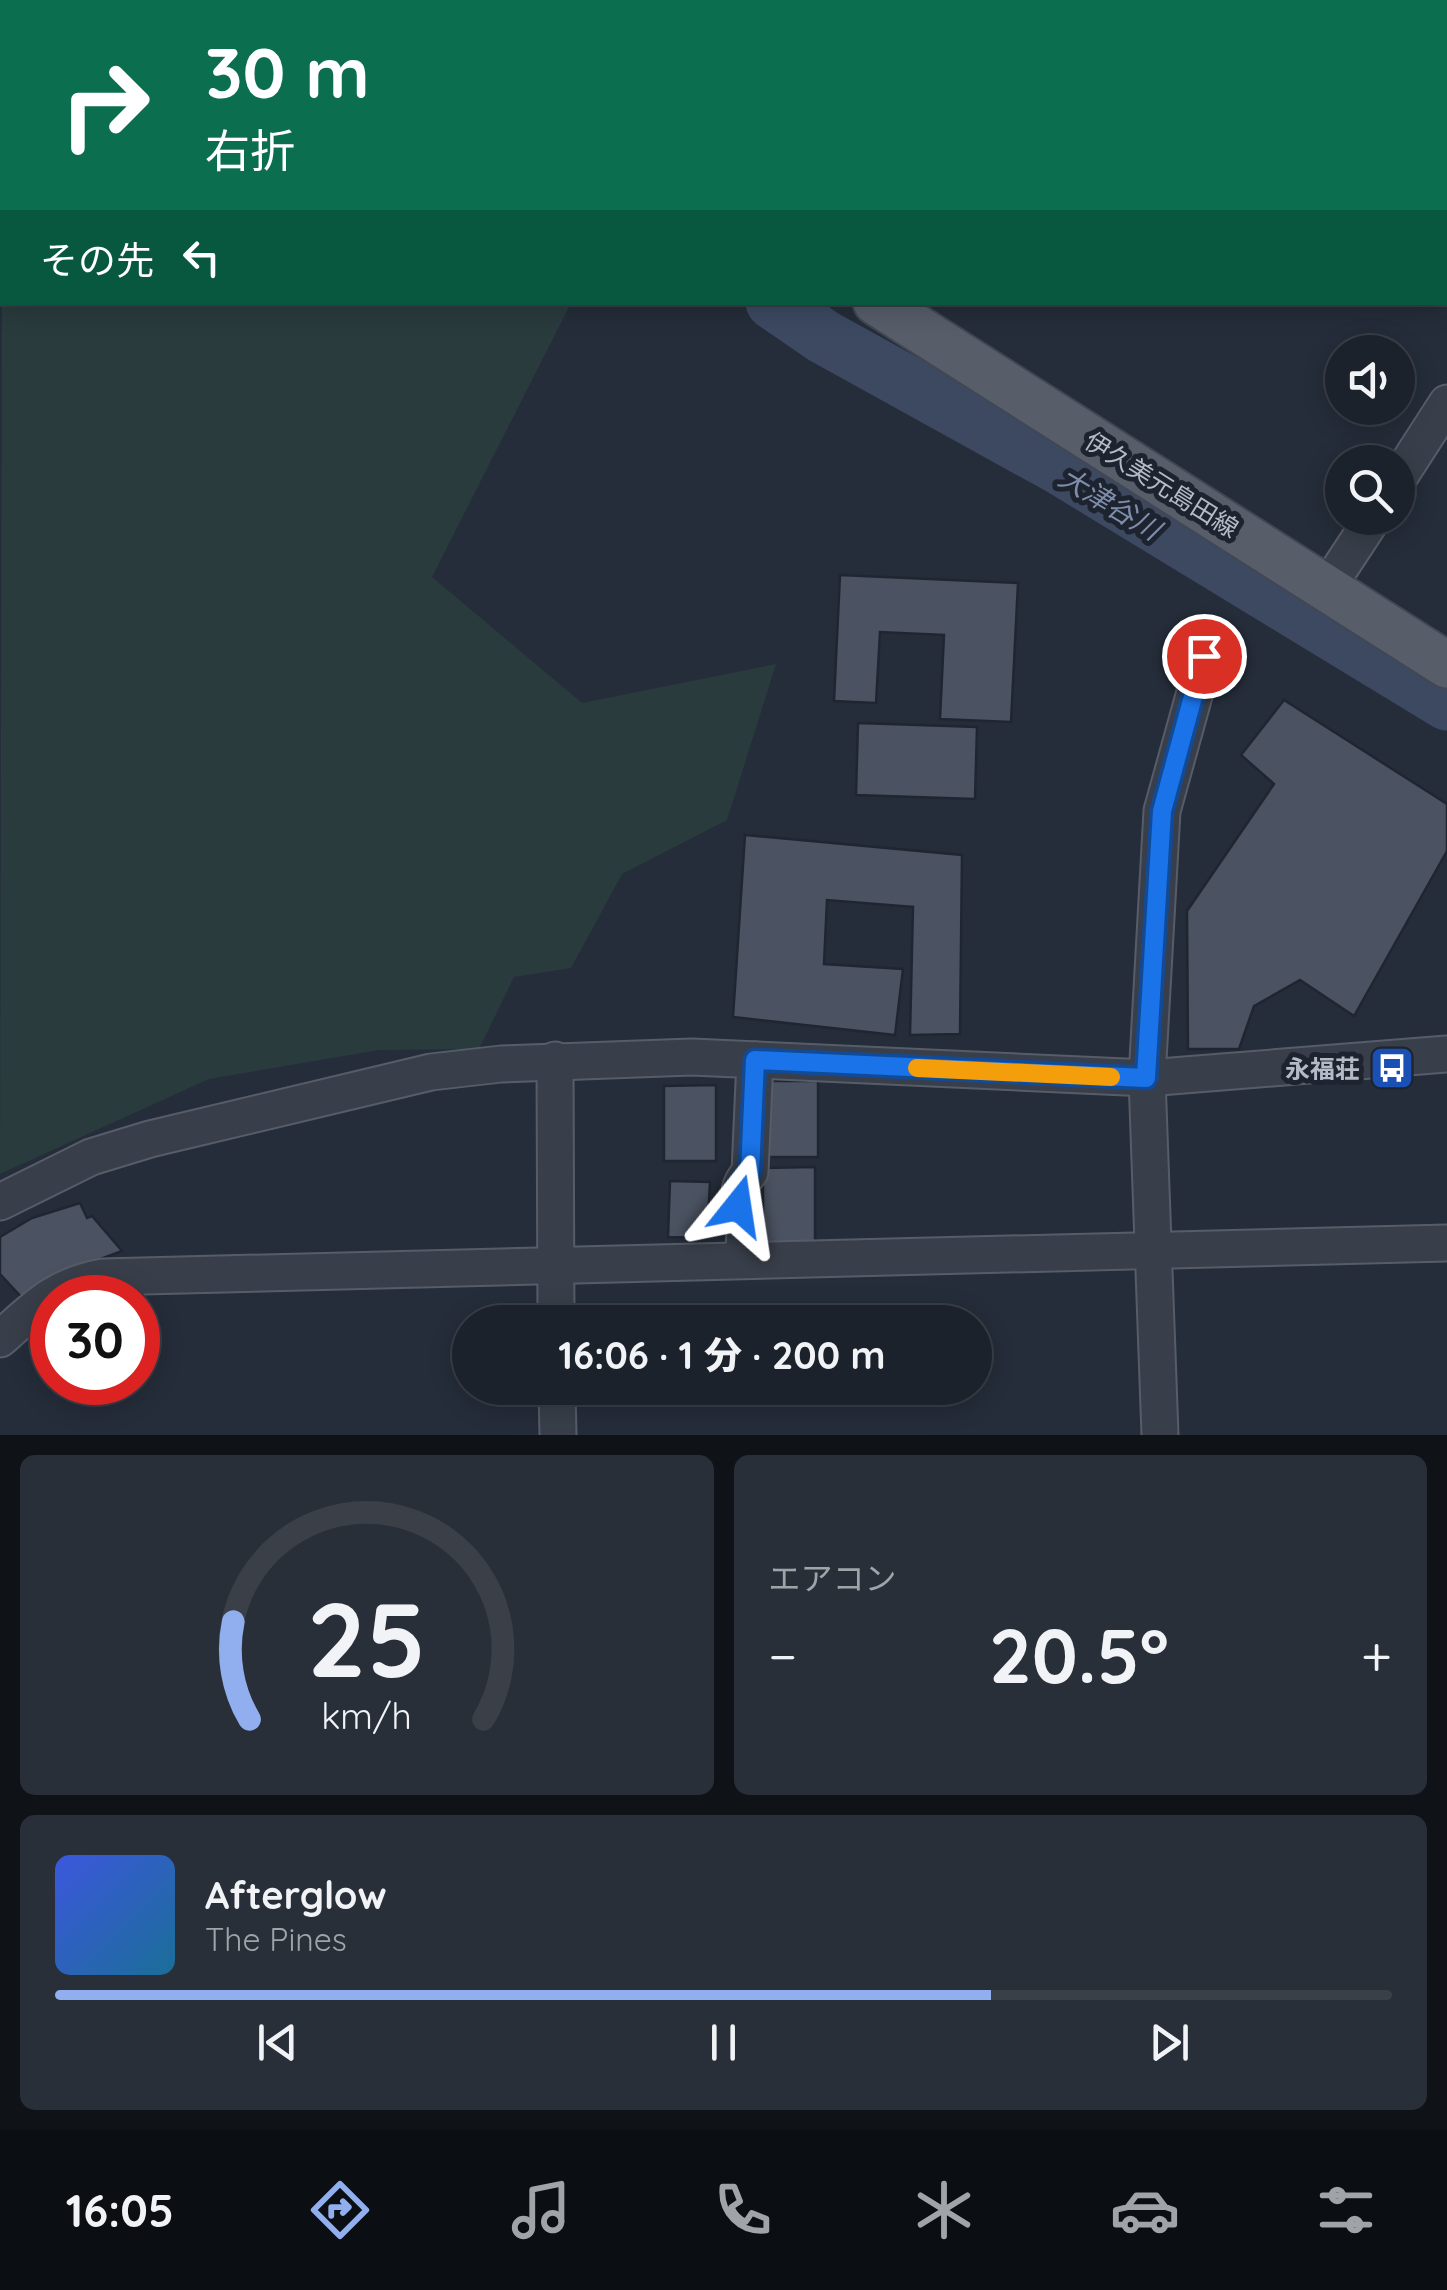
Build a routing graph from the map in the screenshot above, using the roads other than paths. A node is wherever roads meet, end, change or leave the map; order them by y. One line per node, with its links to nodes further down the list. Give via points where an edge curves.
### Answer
1 (881, 305): 5 (main road, 伊久美元島田線)
2 (1447, 402): 3 (street)
3 (1415, 452)
4 (1361, 535): 5 (street)
5 (1327, 588): 7 (main road, 伊久美元島田線)
6 (1204, 656): 11 (street, via 1162,811)
7 (1447, 665)
8 (1447, 1054): 11 (street)
9 (554, 1060): 10 (street); 12 (street, via 431,1072 150,1139 91,1158); 16 (street)
10 (755, 1060): 11 (street); 15 (street, via 750,1172 739,1184)
11 (1146, 1078): 14 (street)
12 (0, 1202)
13 (1447, 1243): 14 (street)
14 (1153, 1250): 15 (street); 21 (street)
15 (743, 1260): 16 (street)
16 (555, 1265): 17 (street); 18 (street, via 103,1277 70,1283 48,1296)
17 (556, 1305)
18 (0, 1339)
19 (557, 1405): 20 (street)
20 (558, 1435)
21 (1160, 1435)

